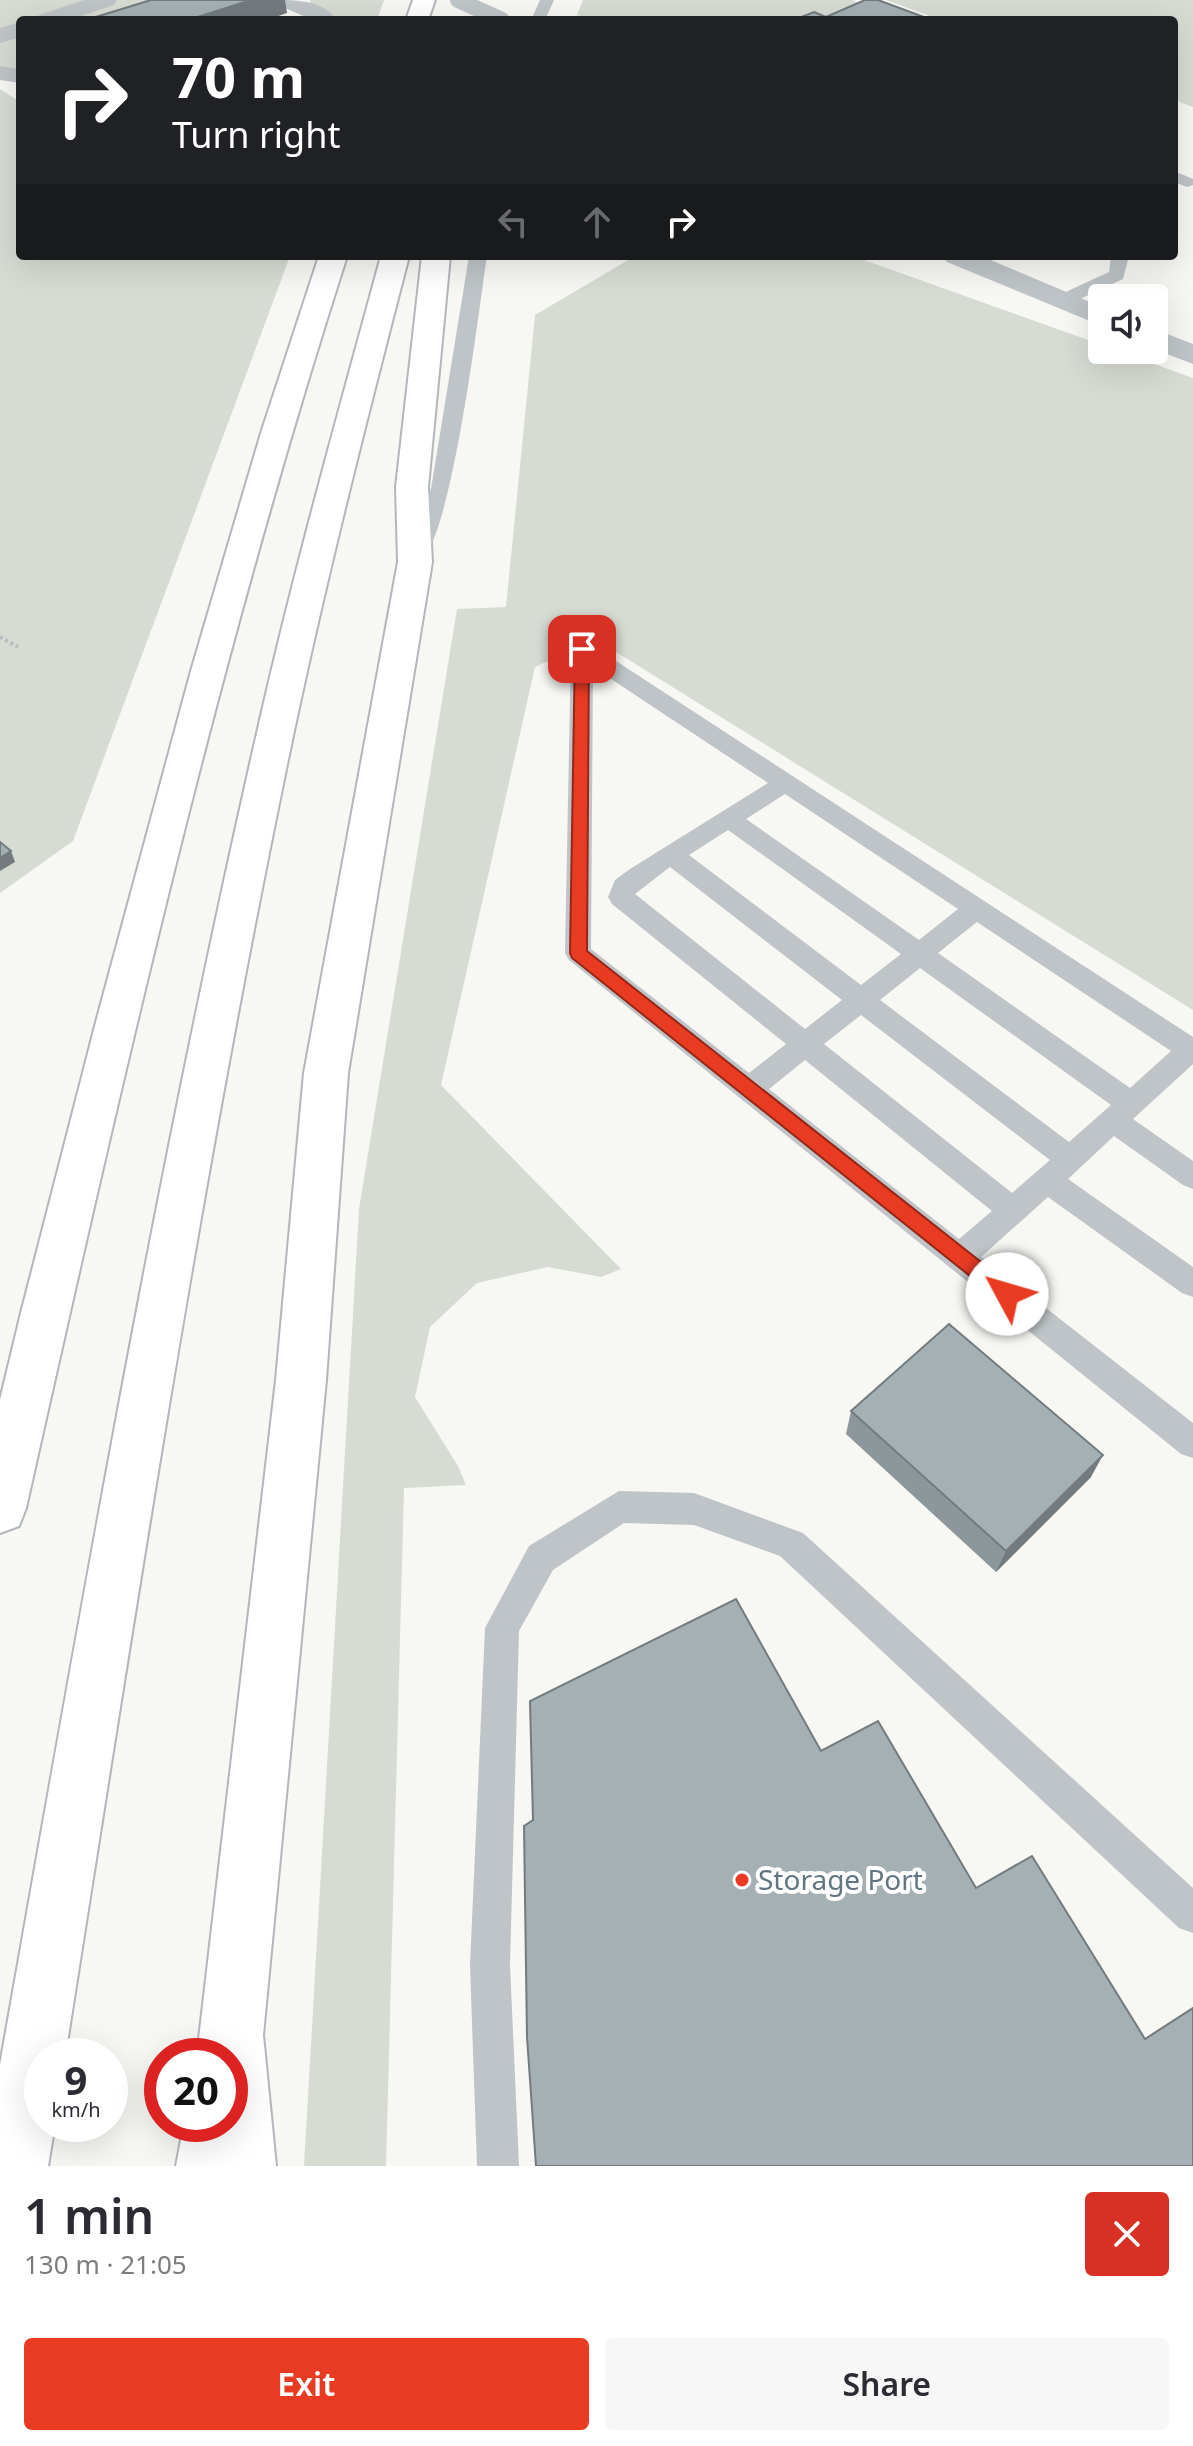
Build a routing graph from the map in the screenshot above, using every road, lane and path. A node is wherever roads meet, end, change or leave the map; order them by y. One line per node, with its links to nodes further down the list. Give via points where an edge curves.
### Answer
1 (106, 0): 4 (street)
2 (286, 0): 5 (street)
3 (458, 0): 6 (lane, bridge)
4 (59, 16)
5 (322, 16)
6 (493, 16)
7 (332, 260): 37 (highway, via 240,558 127,974)
8 (394, 260): 42 (highway, via 314,557 202,1079)
9 (436, 260): 17 (highway, via 412,487)
10 (477, 260): 17 (lane, via 441,489)
11 (967, 260): 13 (street)
12 (1119, 260): 13 (lane, via 1117,275)
13 (1063, 300): 14 (street)
14 (1088, 311)
15 (1168, 344): 16 (street)
16 (1193, 355)
17 (415, 562): 39 (highway, via 326,1073 301,1380)
18 (0, 637): 19 (path)
19 (18, 647)
20 (785, 783): 21 (lane); 23 (lane); 28 (lane, via 582,649 578,953)
21 (728, 818): 22 (lane); 24 (lane)
22 (671, 855): 25 (lane); 26 (lane, via 624,886 621,897)
23 (976, 909): 24 (lane); 27 (lane)
24 (922, 953): 25 (lane); 29 (lane)
25 (862, 1000): 26 (lane); 30 (lane)
26 (806, 1045): 28 (lane); 33 (lane)
27 (1192, 1050): 29 (lane)
28 (749, 1089): 34 (lane)
29 (1122, 1112): 30 (lane); 31 (lane)
30 (1070, 1159): 32 (lane)
31 (1193, 1177)
32 (1047, 1180): 33 (lane); 35 (lane)
33 (1013, 1211): 34 (lane)
34 (960, 1257): 36 (lane)
35 (1193, 1284)
36 (1193, 1443)
37 (0, 1508)
38 (1193, 1914): 45 (lane, via 791,1544 694,1509 619,1507 541,1558 502,1628 490,1965)
39 (231, 2038)
40 (213, 2142): 43 (highway)
41 (240, 2142): 44 (highway)
42 (15, 2166)
43 (209, 2166)
44 (243, 2166)
45 (498, 2166)

